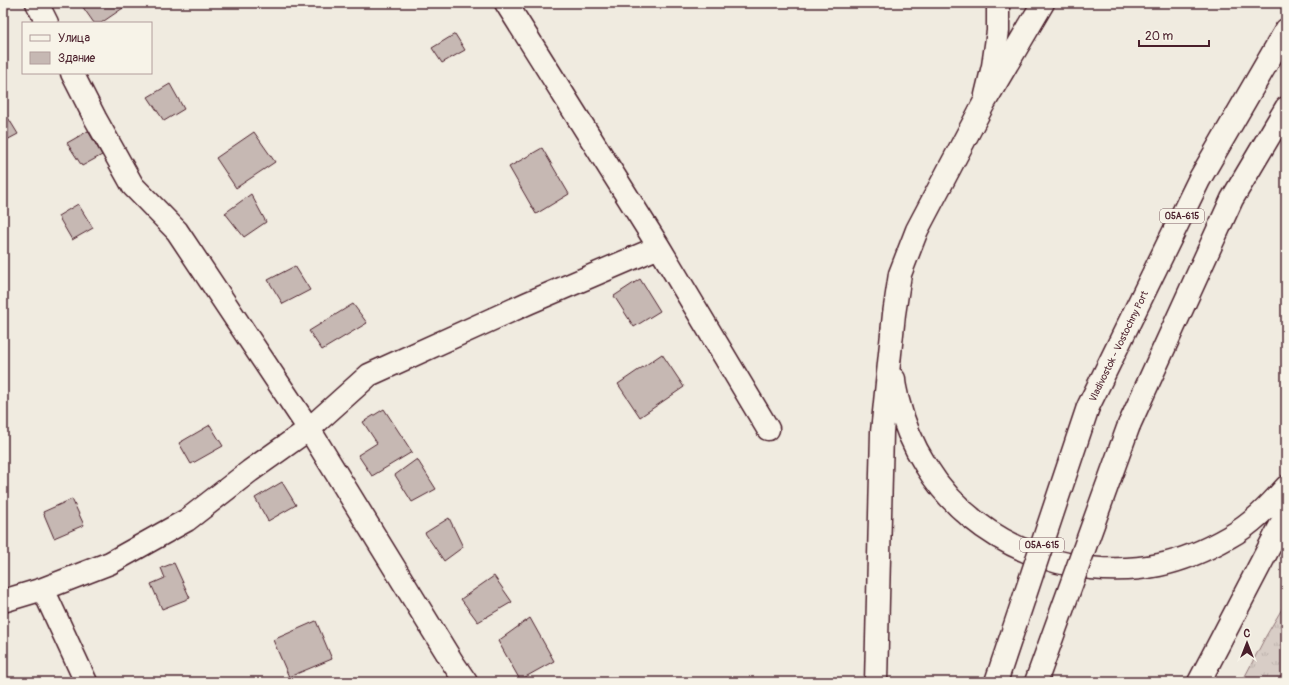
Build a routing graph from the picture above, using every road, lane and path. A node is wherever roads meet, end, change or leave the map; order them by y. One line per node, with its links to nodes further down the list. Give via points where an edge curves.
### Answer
1 (37, 3): 5 (main road)
2 (506, 3): 10 (main road)
3 (998, 3): 8 (main road, via 998,31)
4 (1043, 3): 8 (main road)
5 (46, 22)
6 (1286, 30): 21 (main road, Vladivostok - Vostochny Port / 05А-615, bridge, via 1199,180 1088,407)
7 (73, 74): 12 (main road, via 133,186 177,231)
8 (984, 103): 11 (main road, via 917,230 900,274)
9 (1286, 108): 22 (main road, bridge, via 1232,199 1129,425)
10 (659, 247): 12 (main road, via 369,375); 13 (main road)
11 (894, 314): 14 (main road, via 894,382 902,416 915,448 933,478 955,504 982,526 1012,545 1047,560 1084,568 1122,570 1160,565 1196,554 1231,537 1261,514); 20 (main road, via 882,432)
12 (309, 429): 16 (main road, via 186,520 110,563); 19 (main road)
13 (768, 429)
14 (1286, 488)
15 (1286, 515): 23 (main road)
16 (43, 589): 17 (main road); 18 (main road)
17 (3, 602)
18 (86, 682)
19 (466, 682)
20 (876, 682)
21 (996, 682)
22 (1036, 682)
23 (1199, 682)

